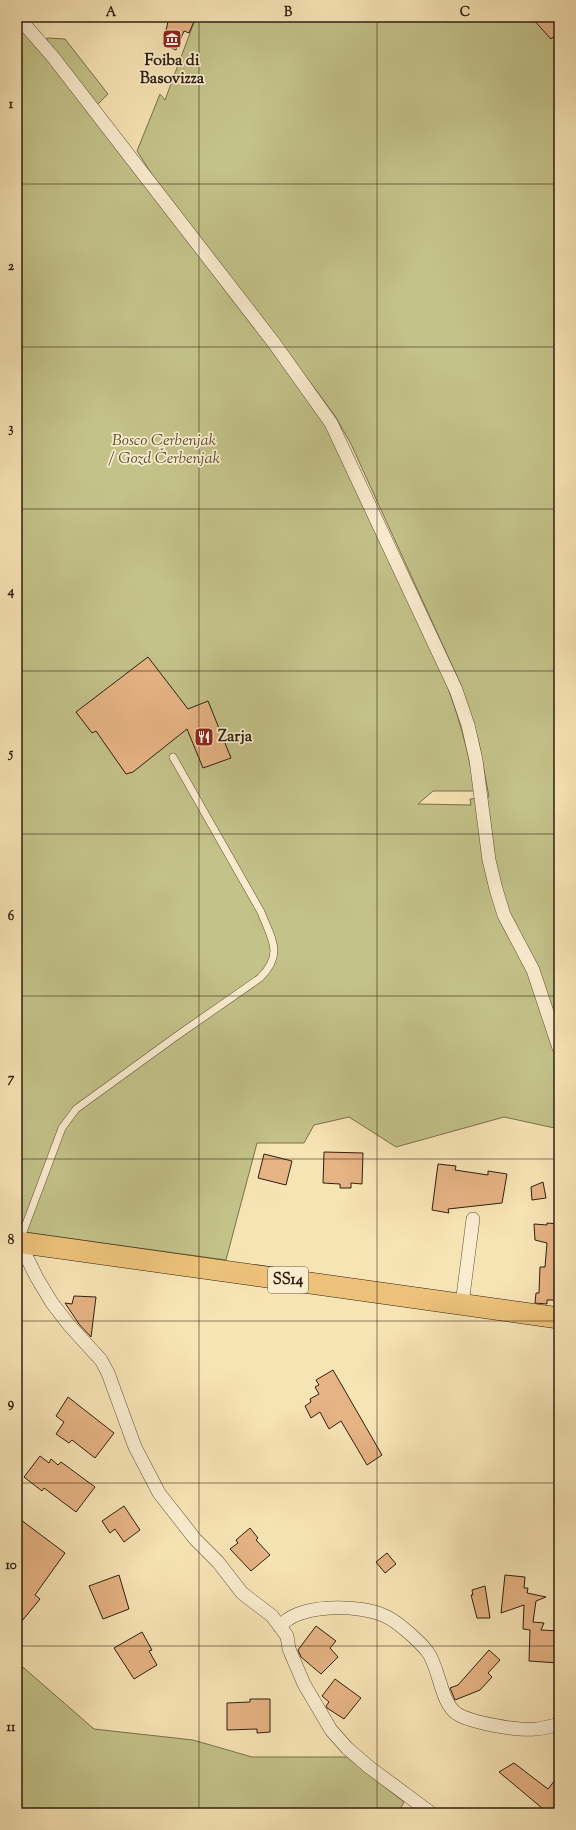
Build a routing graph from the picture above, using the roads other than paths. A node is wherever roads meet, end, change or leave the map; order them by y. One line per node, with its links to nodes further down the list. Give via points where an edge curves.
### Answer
1 (18, 17): 3 (street, via 52,57 274,343 331,423 456,690 470,732 482,796 489,860 496,889 504,914 533,970)
2 (173, 757): 5 (lane, via 261,912 275,954 270,968 260,978 76,1109 62,1128)
3 (559, 1048)
4 (473, 1219): 6 (street)
5 (18, 1242): 6 (main road, SS14); 8 (street, via 52,1303 101,1360 136,1447 159,1493 242,1593 272,1616)
6 (462, 1304): 7 (main road, SS14)
7 (559, 1318)
8 (280, 1627): 9 (street, via 292,1616 325,1609 350,1608 386,1616 426,1650 433,1660 450,1708 458,1714 490,1724 535,1730); 10 (street, via 287,1636 289,1649 304,1684 331,1730 369,1767)
9 (559, 1724)
10 (431, 1813)

